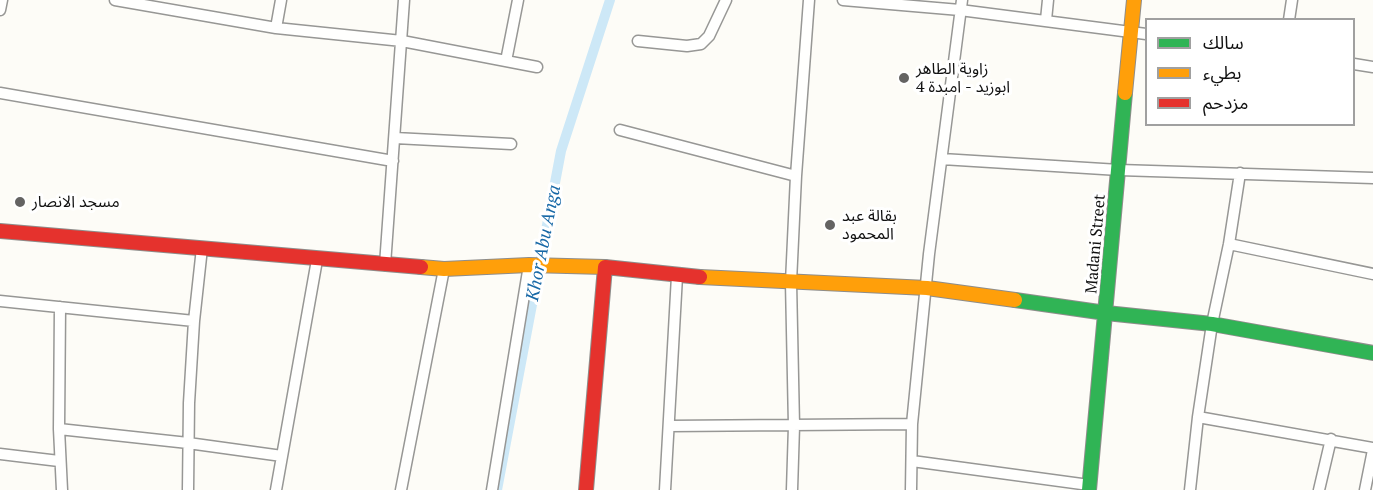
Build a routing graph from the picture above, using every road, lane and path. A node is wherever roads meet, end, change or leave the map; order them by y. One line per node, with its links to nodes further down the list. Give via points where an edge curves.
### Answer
1 (2, 0): 14 (street)
2 (114, 0): 17 (street)
3 (281, 0): 17 (street)
4 (404, 0): 20 (street)
5 (518, 0): 22 (street)
6 (726, 0): 21 (street, via 709,36 701,44)
7 (809, 0): 34 (street)
8 (843, 0): 12 (street)
9 (1048, 0): 16 (street)
10 (1134, 0): 18 (street, Madani Street)
11 (1292, 0): 15 (street)
12 (893, 2): 13 (street)
13 (961, 5): 16 (street); 30 (street)
14 (0, 10)
15 (1289, 18)
16 (1046, 20): 18 (street)
17 (276, 28): 20 (street)
18 (1131, 32): 19 (street); 32 (street, Madani Street)
19 (1145, 34)
20 (402, 41): 22 (street); 28 (street)
21 (638, 41)
22 (506, 61): 24 (street)
23 (1355, 64): 25 (street)
24 (537, 67)
25 (1373, 67)
26 (0, 93): 31 (street)
27 (620, 130): 34 (street)
28 (395, 138): 29 (street); 31 (street)
29 (511, 144)
30 (942, 159): 32 (street); 47 (street)
31 (393, 160): 40 (street)
32 (1119, 170): 33 (street); 50 (street, Madani Street)
33 (1240, 173): 35 (street); 37 (street)
34 (796, 176): 46 (street)
35 (1373, 177)
36 (0, 231): 38 (street)
37 (1229, 244): 44 (street); 52 (street)
38 (202, 248): 39 (street); 51 (street)
39 (317, 260): 40 (street); 63 (street)
40 (385, 265): 43 (street)
41 (529, 266): 42 (street); 43 (street); 71 (street)
42 (605, 267): 45 (street); 72 (street)
43 (444, 269): 70 (street)
44 (1373, 274)
45 (677, 276): 46 (street); 56 (street)
46 (791, 282): 47 (street); 57 (street)
47 (927, 288): 50 (street); 55 (street)
48 (0, 301): 49 (street)
49 (60, 307): 51 (street); 58 (street)
50 (1106, 313): 52 (street); 66 (street, Madani Street)
51 (194, 321): 60 (street)
52 (1212, 324): 53 (street); 54 (street)
53 (1373, 353)
54 (1198, 417): 59 (street); 76 (street)
55 (912, 424): 57 (street); 65 (street)
56 (669, 426): 57 (street); 73 (street)
57 (794, 426): 74 (street)
58 (59, 429): 60 (street); 64 (street)
59 (1331, 439): 61 (street); 77 (street)
60 (188, 443): 63 (street); 68 (street)
61 (1373, 449): 78 (street)
62 (0, 454): 64 (street)
63 (282, 456): 69 (street)
64 (59, 461): 67 (street)
65 (912, 461): 66 (street); 75 (street)
66 (1089, 488)
67 (62, 490)
68 (188, 490)
69 (276, 490)
70 (401, 490)
71 (492, 490)
72 (586, 490)
73 (665, 490)
74 (792, 490)
75 (911, 490)
76 (1190, 490)
77 (1319, 490)
78 (1365, 490)

